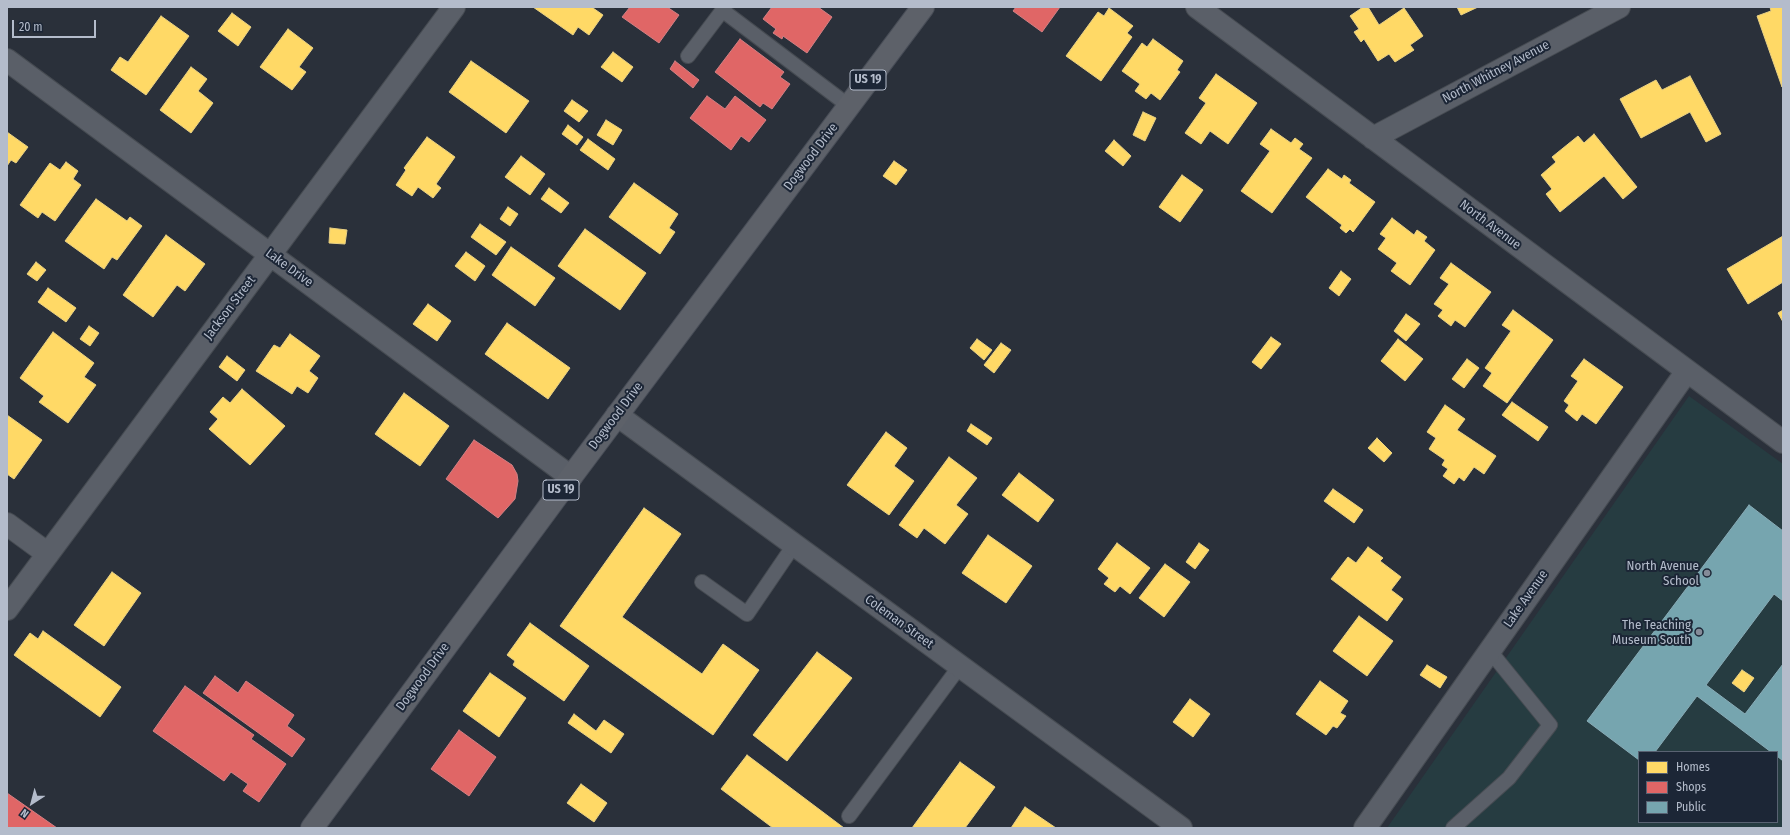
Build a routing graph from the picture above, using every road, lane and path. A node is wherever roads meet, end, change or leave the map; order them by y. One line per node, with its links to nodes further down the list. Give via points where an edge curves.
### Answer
1 (454, 7): 10 (street, Jackson Street)
2 (923, 7): 8 (main road, Dogwood Drive / US 19)
3 (1198, 7): 9 (street, North Avenue)
4 (1619, 7): 9 (street, North Whitney Avenue)
5 (724, 8): 6 (lane); 8 (lane)
6 (688, 56)
7 (7, 60): 10 (street, Lake Drive)
8 (849, 106): 12 (main road, Dogwood Drive / US 19)
9 (1373, 138): 11 (street, North Avenue)
10 (270, 254): 14 (street, Lake Drive); 17 (street, Jackson Street)
11 (1687, 371): 13 (street, North Avenue); 20 (street, Lake Avenue)
12 (617, 415): 14 (main road, Dogwood Drive / US 19); 16 (street, Coleman Street)
13 (1783, 442)
14 (571, 477): 23 (main road, Dogwood Drive / US 19)
15 (7, 524): 17 (street)
16 (794, 545): 18 (lane, via 747,614); 21 (street, Coleman Street)
17 (48, 554): 19 (street, Jackson Street)
18 (702, 582)
19 (7, 609)
20 (1490, 651): 25 (street, Lake Avenue); 26 (lane, via 1550,725 1509,778)
21 (960, 666): 22 (lane); 24 (street, Coleman Street)
22 (849, 816)
23 (312, 828)
24 (1181, 828)
25 (1365, 828)
26 (1453, 828)

